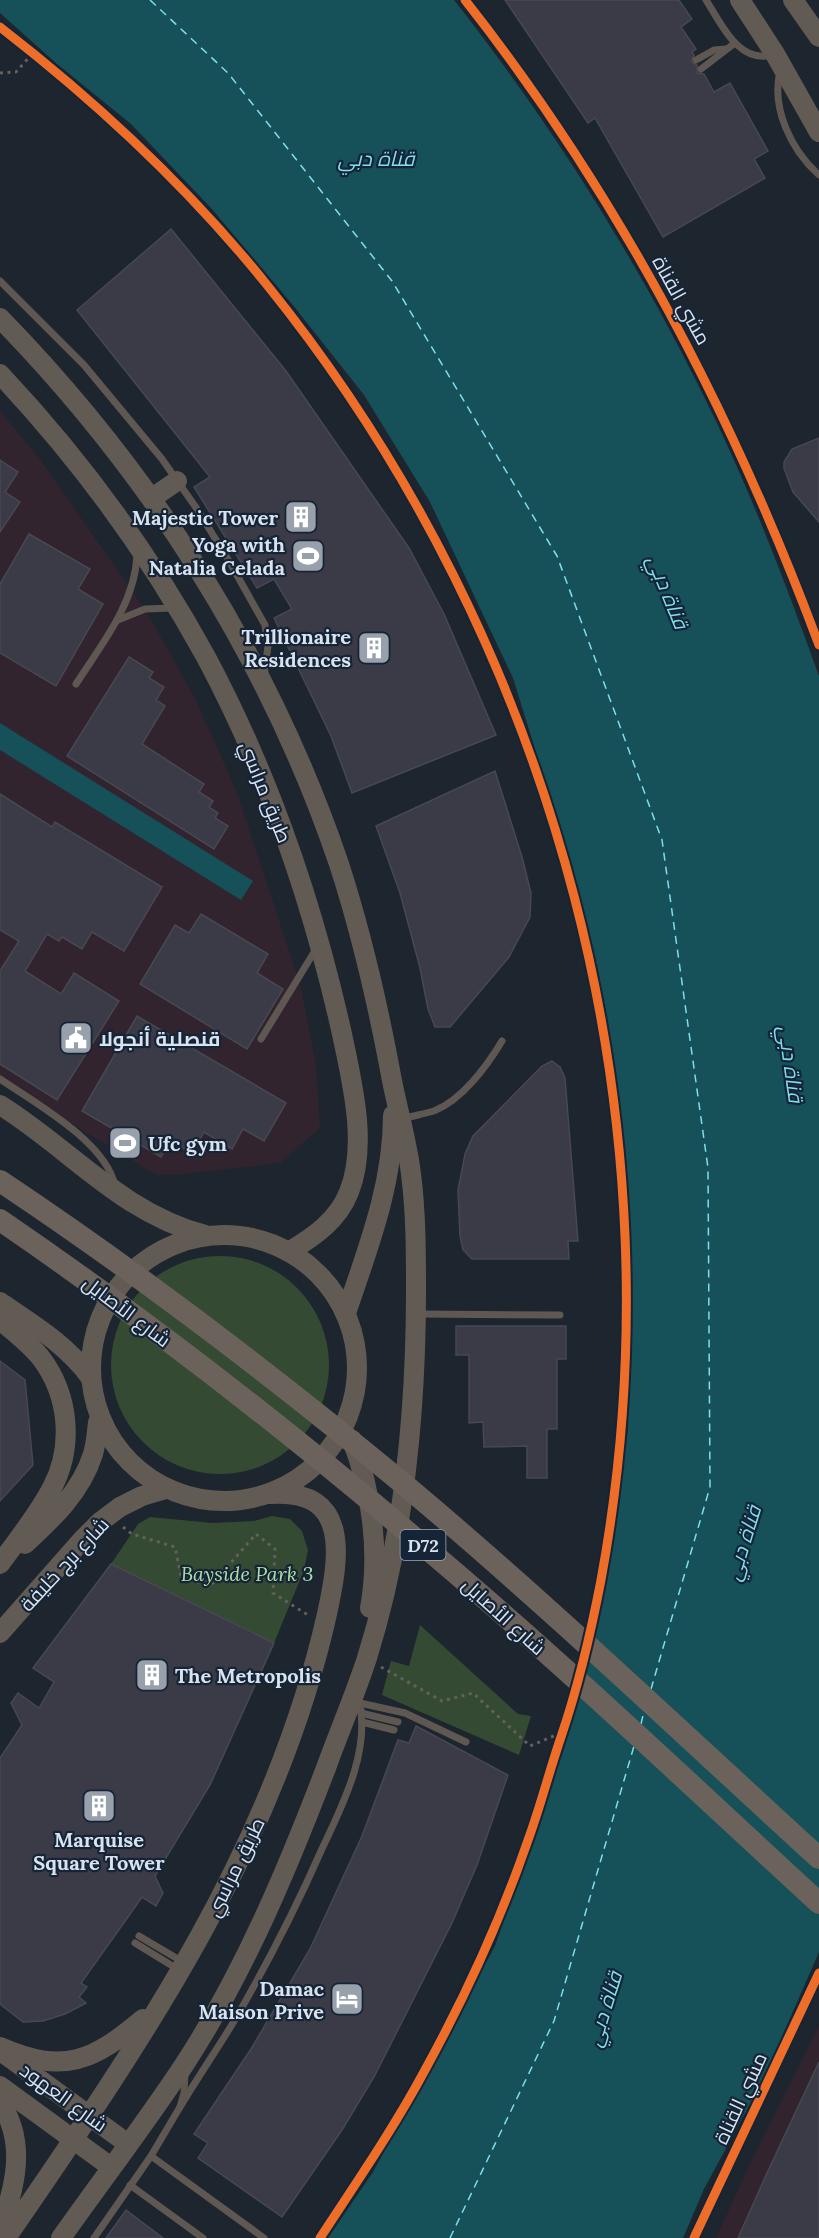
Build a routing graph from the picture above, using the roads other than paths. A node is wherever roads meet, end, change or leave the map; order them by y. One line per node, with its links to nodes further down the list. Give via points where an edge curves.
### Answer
1 (706, 0): 5 (lane)
2 (740, 0): 8 (main road)
3 (794, 0): 4 (main road)
4 (819, 38)
5 (735, 43): 6 (lane); 8 (lane, via 754,56)
6 (726, 49): 7 (lane, via 714,50); 9 (lane)
7 (696, 60)
8 (778, 60): 10 (main road); 11 (lane, via 782,118 805,159)
9 (701, 69)
10 (819, 132)
11 (819, 175)
12 (0, 281): 15 (lane, via 84,365)
13 (0, 318): 16 (main road, via 73,396)
14 (0, 374): 17 (main road, طريق مراسي, via 68,451)
15 (177, 481): 16 (main road); 20 (lane, via 261,615 268,646)
16 (153, 498): 20 (main road, via 202,572)
17 (137, 547): 18 (main road, طريق مراسي); 19 (lane, via 134,578)
18 (177, 608): 19 (lane, via 145,609); 22 (main road, طريق مراسي, via 206,657 258,769)
19 (116, 621): 21 (lane)
20 (263, 681): 26 (main road, via 302,766 340,868 370,973)
21 (76, 684)
22 (320, 943): 23 (lane); 33 (main road, طريق مراسي, via 352,1079 357,1124 354,1170 339,1211 325,1228)
23 (261, 1039)
24 (502, 1041): 28 (lane, via 477,1077 453,1099 436,1110)
25 (0, 1079): 30 (lane, via 96,1151 111,1171)
26 (391, 1080): 28 (main road); 35 (main road, via 393,1133 387,1185)
27 (0, 1105): 30 (main road)
28 (402, 1119): 36 (main road, via 414,1201)
29 (0, 1181): 52 (main road, شارع الأصايل / D72, bridge, via 194,1320 389,1473 527,1592)
30 (117, 1194): 32 (main road, via 167,1223)
31 (0, 1220): 53 (main road, شارع الأصايل / D72, bridge, via 269,1418 367,1498 508,1619)
32 (205, 1235): 33 (main road, via 249,1236); 39 (main road, via 173,1244 144,1261 120,1284 99,1323)
33 (290, 1251): 35 (main road, via 323,1278)
34 (0, 1302): 39 (main road, via 58,1342)
35 (346, 1313): 41 (main road, via 357,1349 357,1387)
36 (416, 1314): 37 (lane); 46 (main road, via 403,1496 387,1580)
37 (560, 1315)
38 (0, 1320): 44 (main road, via 26,1342 51,1373 67,1429 53,1487)
39 (91, 1378): 40 (main road)
40 (98, 1422): 42 (main road, via 122,1455); 44 (main road, شارع برج خليفة, via 94,1453 84,1478 46,1525)
41 (346, 1423): 43 (main road, via 327,1454 301,1478); 46 (main road, via 368,1493 373,1529 371,1602)
42 (166, 1489): 43 (main road, via 218,1502); 45 (main road, شارع برج خليفة, via 142,1496 110,1514)
43 (270, 1494): 56 (main road, طريق مراسي, via 308,1498 323,1509 334,1526 337,1561 301,1706 268,1798)
44 (0, 1566)
45 (0, 1633)
46 (358, 1693): 47 (lane); 51 (lane); 59 (main road, via 267,1909)
47 (361, 1713): 48 (lane); 49 (lane)
48 (362, 1722): 50 (lane); 62 (lane, via 353,1774 295,1908 235,2019)
49 (398, 1722)
50 (394, 1730)
51 (466, 1742)
52 (819, 1858)
53 (819, 1903)
54 (139, 1936): 56 (lane)
55 (135, 1943): 56 (lane)
56 (183, 1967): 57 (main road, طريق مراسي)
57 (159, 2006): 58 (main road, via 116,2042 81,2060 39,2060); 63 (main road, طريق مراسي)
58 (0, 2049): 63 (main road, شارع العهود)
59 (183, 2065): 62 (lane, via 186,2079); 65 (main road)
60 (0, 2086): 64 (main road, شارع العهود)
61 (0, 2102): 69 (main road, via 11,2123 17,2154 14,2182)
62 (180, 2107): 66 (lane)
63 (89, 2116): 64 (main road, طريق مراسي); 65 (main road, شارع العهود)
64 (73, 2140): 67 (main road, شارع العهود); 70 (main road, طريق مراسي)
65 (128, 2144): 67 (main road)
66 (151, 2156): 68 (lane); 74 (lane)
67 (111, 2167): 71 (main road)
68 (130, 2185): 72 (lane); 73 (lane)
69 (0, 2231)
70 (6, 2238)
71 (61, 2238)
72 (94, 2238)
73 (203, 2238)
74 (264, 2238)

